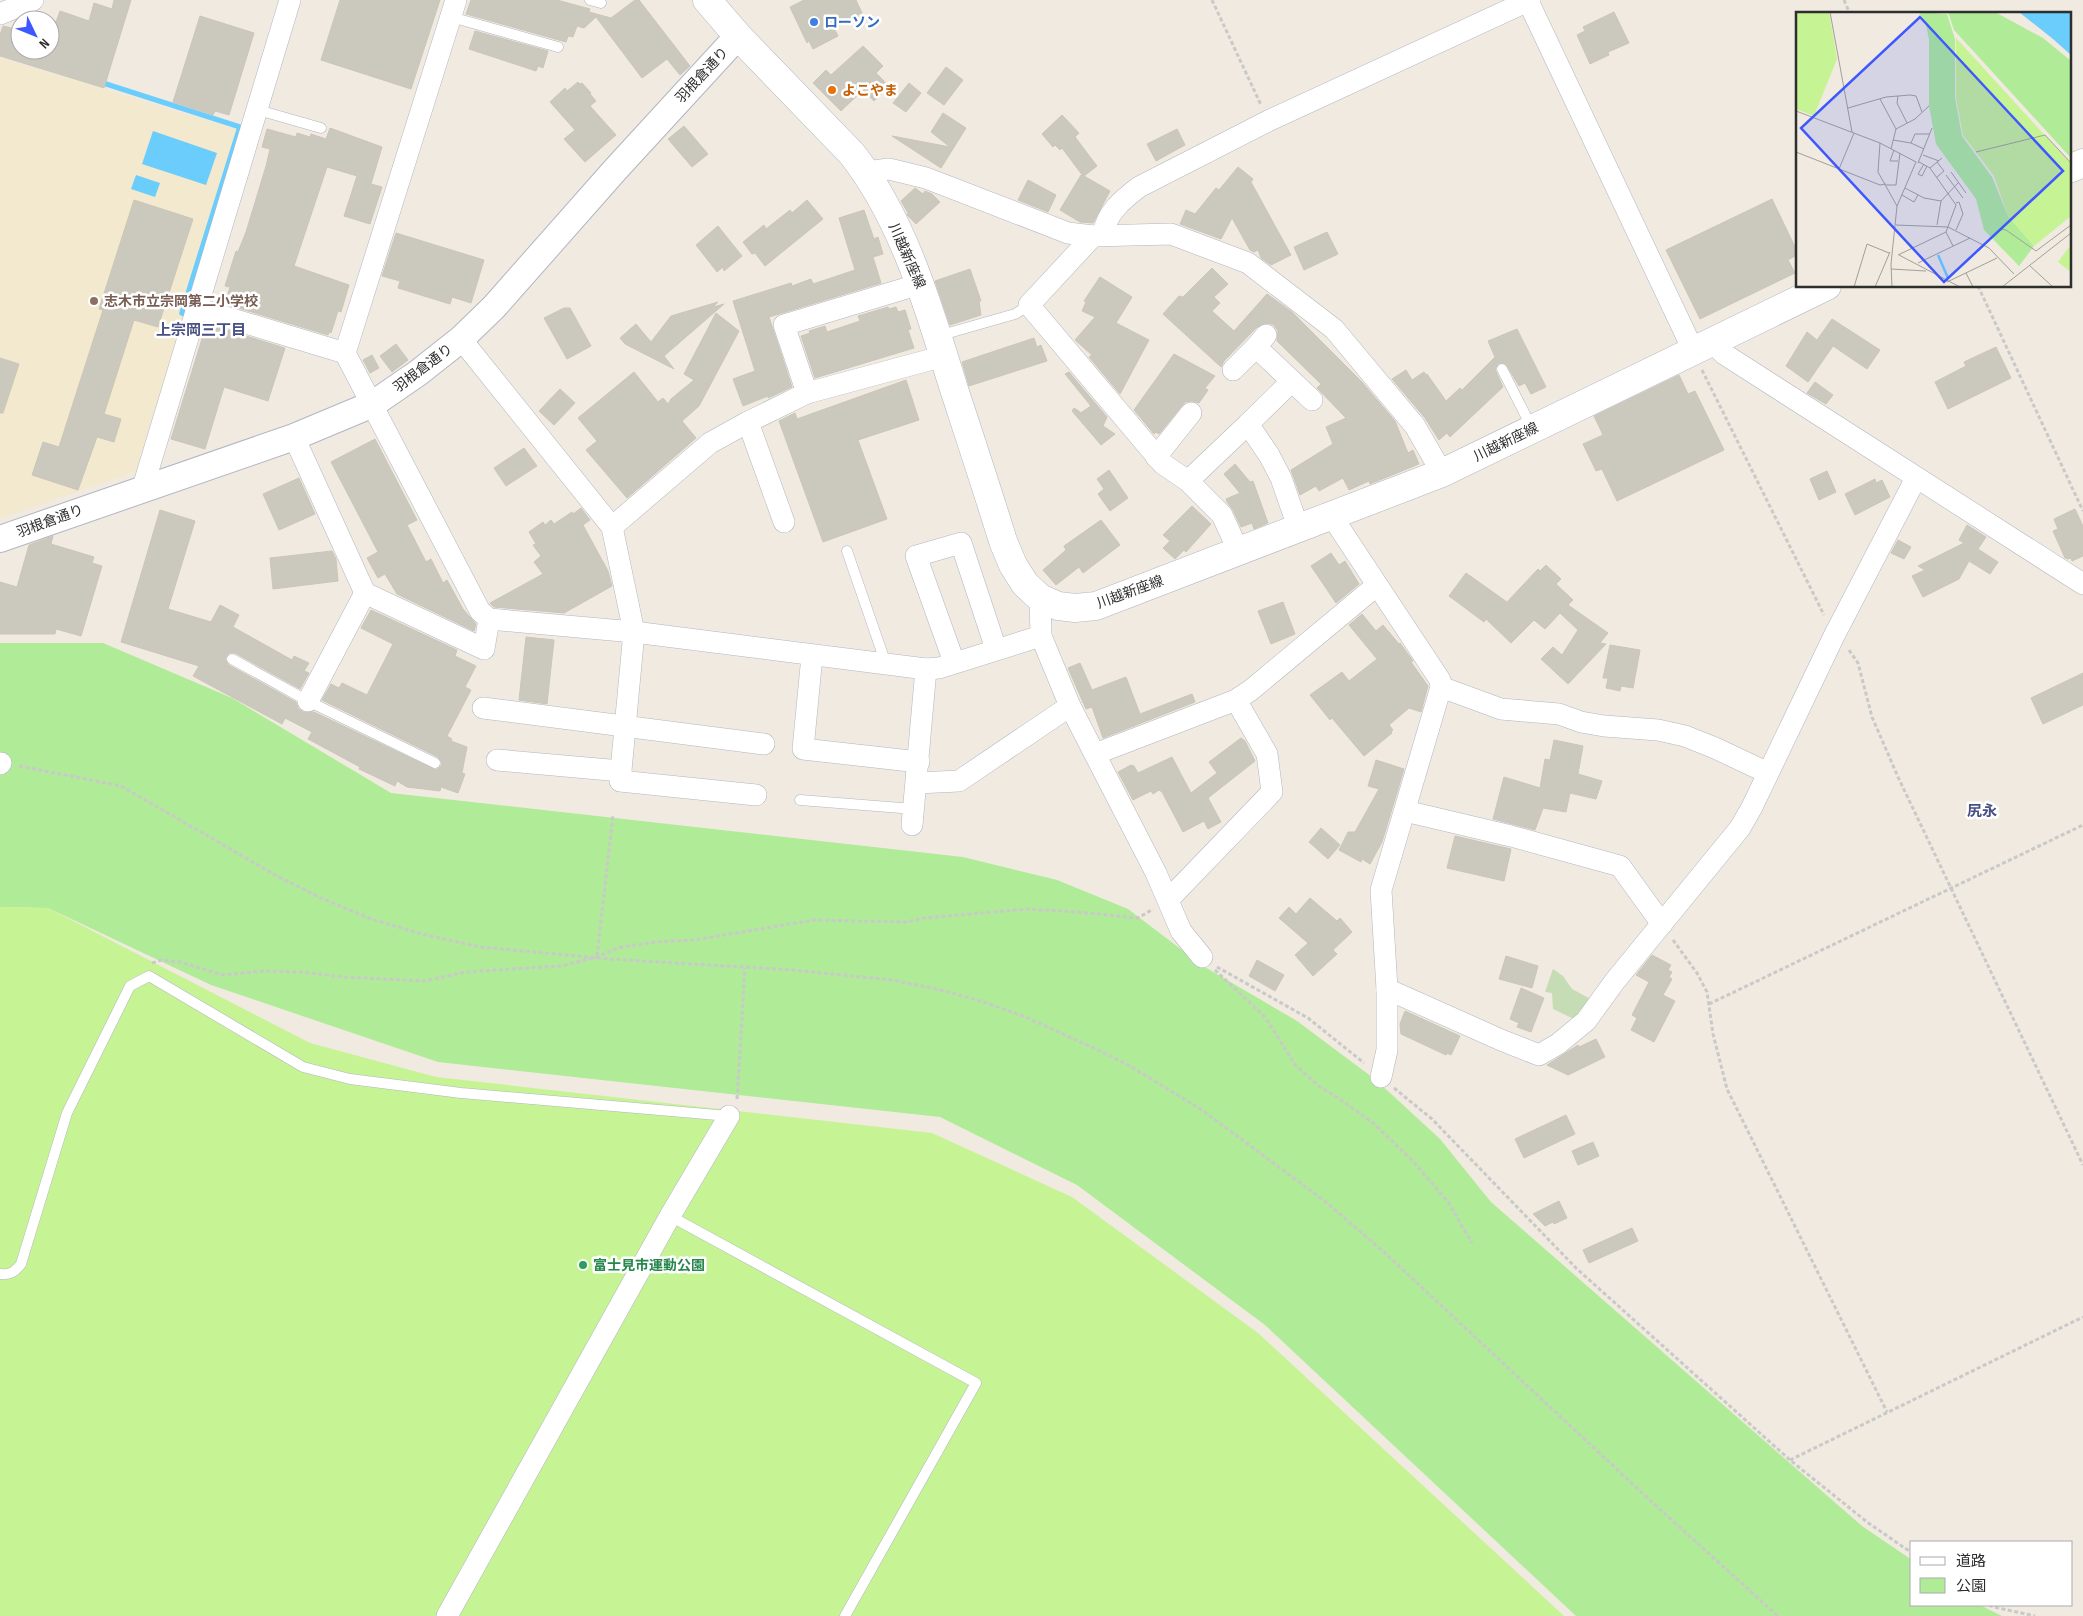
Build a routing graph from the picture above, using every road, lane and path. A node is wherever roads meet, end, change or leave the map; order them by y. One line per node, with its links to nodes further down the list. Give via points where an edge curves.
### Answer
1 (33, 0): 11 (street)
2 (290, 0): 14 (street)
3 (590, 0): 8 (lane)
4 (707, 0): 12 (main road, 川越新座線)
5 (1212, 0): 15 (path)
6 (1844, 0): 10 (path)
7 (1529, 1): 15 (street); 28 (street)
8 (601, 3)
9 (453, 9): 13 (lane); 29 (street)
10 (1849, 12)
11 (0, 14)
12 (738, 36): 19 (main road, 川越新座線); 26 (street, 羽根倉通り, via 494,307)
13 (558, 47)
14 (258, 110): 16 (lane); 25 (street)
15 (1268, 121): 20 (street, via 1139,187 1110,214)
16 (320, 128)
17 (2083, 163): 18 (main road)
18 (2070, 169)
19 (866, 172): 20 (street, via 888,169 926,178 1068,233); 21 (main road, 川越新座線)
20 (1098, 235): 24 (street); 42 (street, via 1171,234 1248,263 1334,329 1415,426)
21 (920, 284): 27 (main road, 川越新座線); 33 (street, via 784,325)
22 (1824, 288): 28 (main road, 川越新座線)
23 (1979, 288): 46 (path)
24 (1029, 305): 27 (lane); 41 (street)
25 (196, 308): 29 (street); 45 (street)
26 (461, 339): 35 (street, 羽根倉通り, via 418,374); 49 (street)
27 (941, 346): 33 (street); 57 (main road, 川越新座線, via 1003,541 1025,584)
28 (1704, 347): 39 (main road, 川越新座線); 43 (street, via 1724,354); 61 (path)
29 (345, 353): 35 (street)
30 (1502, 369): 39 (lane)
31 (1232, 370): 32 (street, via 1261,341)
32 (1292, 381): 34 (street); 38 (street)
33 (807, 393): 37 (street)
34 (1312, 400)
35 (373, 404): 40 (street, 羽根倉通り); 58 (street, via 480,611)
36 (1191, 413): 41 (street)
37 (748, 422): 48 (street); 49 (street, via 710,443)
38 (1248, 424): 44 (street); 50 (street, via 1281,478)
39 (1532, 430): 42 (main road, 川越新座線)
40 (294, 437): 45 (street, 羽根倉通り); 56 (street)
41 (1156, 457): 44 (street)
42 (1442, 472): 47 (main road, 川越新座線)
43 (1916, 478): 54 (street); 61 (street)
44 (1188, 481): 52 (street, via 1222,515)
45 (143, 488): 51 (street, 羽根倉通り)
46 (2083, 511)
47 (1331, 515): 50 (main road, 川越新座線); 55 (street)
48 (784, 522)
49 (612, 526): 59 (street)
50 (1298, 528): 52 (main road, 川越新座線)
51 (0, 538)
52 (1238, 550): 57 (main road, 川越新座線, via 1096,606 1058,606)
53 (847, 551): 66 (lane)
54 (2083, 584)
55 (1376, 586): 68 (street, via 1440,680); 69 (street)
56 (365, 593): 58 (street, via 484,649); 70 (street)
57 (1040, 598): 60 (street)
58 (489, 619): 59 (street)
59 (634, 632): 63 (street); 73 (street)
60 (1042, 636): 62 (street); 71 (street)
61 (1834, 636): 81 (street); 89 (path, via 1858,663 1872,717)
62 (996, 649): 65 (street); 65 (street, via 961,544 916,556)
63 (812, 656): 66 (street); 77 (street, via 803,749)
64 (232, 659): 70 (lane)
65 (954, 662): 67 (street)
66 (886, 664): 67 (street)
67 (926, 669): 77 (street)
68 (1441, 687): 81 (street, via 1501,709 1559,714 1581,722 1685,736); 85 (street)
69 (1236, 700): 75 (street); 90 (street, via 1267,754 1272,792)
70 (308, 701): 78 (lane)
71 (1070, 706): 75 (street); 82 (street, via 959,781)
72 (484, 708): 73 (street)
73 (625, 726): 74 (street); 80 (street)
74 (764, 744)
75 (1094, 754): 90 (street)
76 (497, 760): 80 (street)
77 (919, 762): 82 (street)
78 (434, 763)
79 (1, 764): 92 (path, via 121,786 275,875 371,919 480,947)
80 (621, 771): 83 (street, via 620,781)
81 (1768, 773): 91 (street, via 1740,828)
82 (916, 783): 87 (street)
83 (756, 795)
84 (800, 800): 87 (lane)
85 (1405, 811): 91 (street, via 1620,866); 96 (street, via 1381,890)
86 (613, 815): 92 (path)
87 (913, 817)
88 (2083, 826): 89 (path)
89 (1950, 888): 97 (path); 100 (path)
90 (1168, 900): 92 (path, via 1138,918 1028,909 906,922 814,920 694,940 617,948); 93 (street, via 1182,931)
91 (1662, 924): 96 (street, via 1586,1021 1558,1044 1539,1054); 97 (path, via 1697,973)
92 (597, 957): 94 (path); 95 (path, via 561,966 465,972 425,981 300,972 223,974 162,960 146,965)
93 (1202, 957): 98 (path, via 1308,1018); 102 (path, via 1265,1017 1296,1066 1320,1088 1373,1123 1412,1160 1448,1202)
94 (745, 968): 99 (path); 111 (path, via 892,980 984,1002 1060,1032 1167,1088 1202,1110 1326,1202)
95 (130, 986): 99 (lane, via 149,976 302,1067 350,1079 461,1093); 103 (lane, via 67,1113 21,1264 8,1275)
96 (1387, 989): 98 (street, via 1387,1050)
97 (1709, 1004): 105 (path, via 1713,1034 1728,1090)
98 (1381, 1077): 106 (path, via 1432,1119 1576,1268)
99 (733, 1109): 101 (street)
100 (2083, 1165)
101 (670, 1216): 109 (street); 110 (lane, via 976,1383)
102 (1472, 1243)
103 (0, 1274)
104 (2083, 1316): 105 (path)
105 (1886, 1412): 106 (path)
106 (1790, 1460): 107 (path, via 1867,1522)
107 (1910, 1552)
108 (1991, 1606): 112 (path)
109 (447, 1616)
110 (845, 1616)
111 (1778, 1616)
112 (2034, 1616)

